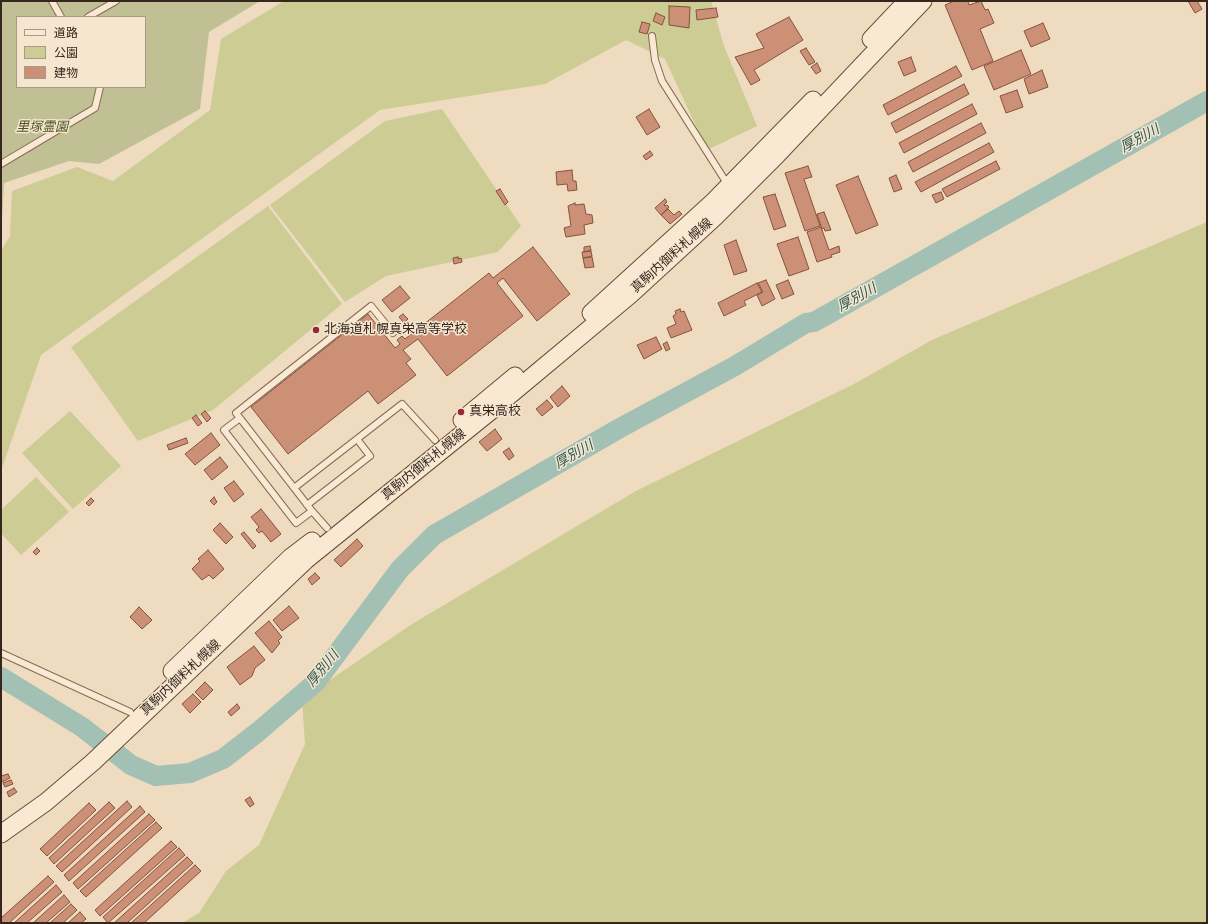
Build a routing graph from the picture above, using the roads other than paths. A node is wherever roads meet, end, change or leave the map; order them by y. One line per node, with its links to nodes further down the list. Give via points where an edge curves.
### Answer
1 (52, 1): 5 (lane)
2 (116, 1): 6 (lane)
3 (906, 1): 10 (main road, 真駒内御料札幌線)
4 (923, 1): 10 (main road, 真駒内御料札幌線, via 777,155)
5 (60, 16)
6 (90, 16)
7 (652, 36): 10 (lane, via 655,60 662,81)
8 (100, 88): 9 (lane, via 95,108)
9 (1, 164)
10 (732, 191): 14 (main road, 真駒内御料札幌線, via 586,317); 20 (main road, 真駒内御料札幌線, via 630,295 306,560)
11 (393, 334): 12 (lane, via 371,306 236,413)
12 (240, 418): 15 (lane); 17 (lane, via 224,430 296,523)
13 (357, 439): 14 (lane, via 402,404); 15 (lane); 16 (lane, via 370,456)
14 (435, 440): 18 (main road, 真駒内御料札幌線)
15 (294, 488): 16 (lane)
16 (307, 505): 17 (lane)
17 (312, 511): 18 (lane)
18 (327, 528): 20 (main road, 真駒内御料札幌線, via 291,558)
19 (1, 653): 20 (lane)
20 (127, 720): 21 (main road, 真駒内御料札幌線)
21 (88, 760): 22 (main road, 真駒内御料札幌線); 23 (main road, 真駒内御料札幌線, via 46,802)
22 (1, 820)
23 (1, 834)

